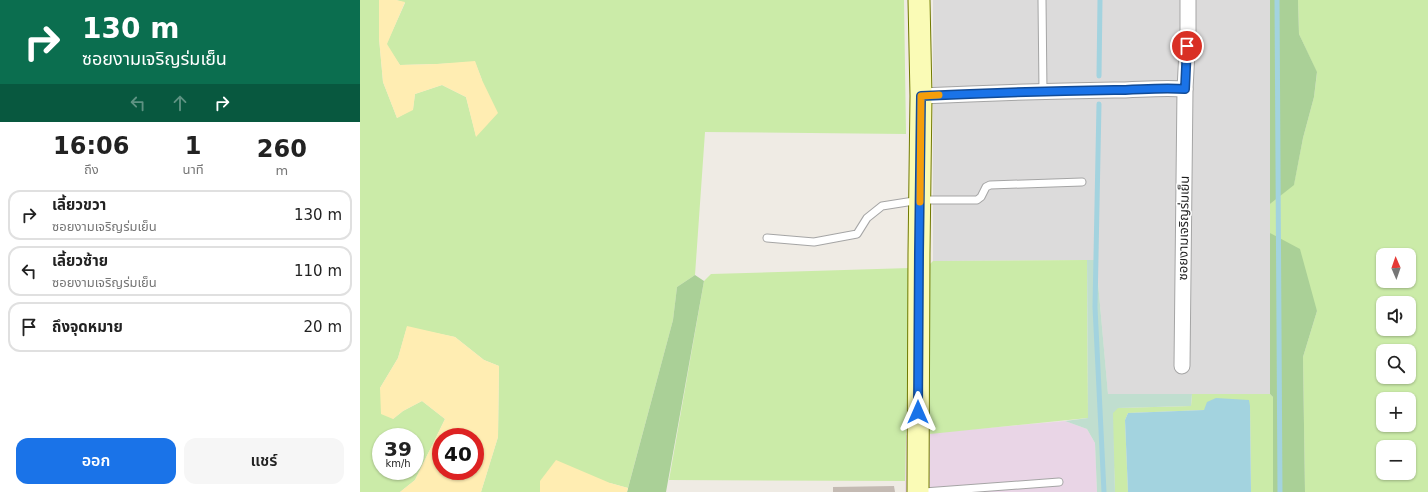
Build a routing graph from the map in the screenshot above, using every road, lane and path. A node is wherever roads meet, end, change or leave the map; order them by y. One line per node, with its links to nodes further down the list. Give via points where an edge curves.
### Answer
1 (919, 0): 6 (street)
2 (1042, 0): 5 (lane)
3 (1188, 0): 4 (street, ซอยงามเจริญร่มเย็น)
4 (1185, 89): 5 (street); 10 (street, ซอยงามเจริญร่มเย็น)
5 (1044, 91): 6 (street)
6 (921, 96): 8 (street)
7 (1082, 182): 8 (lane, via 990,185 977,200)
8 (920, 200): 9 (lane, via 882,206 867,218 857,234 814,242); 12 (street)
9 (767, 238)
10 (1182, 366)
11 (1059, 482): 13 (lane)
12 (918, 492)
13 (924, 492)

